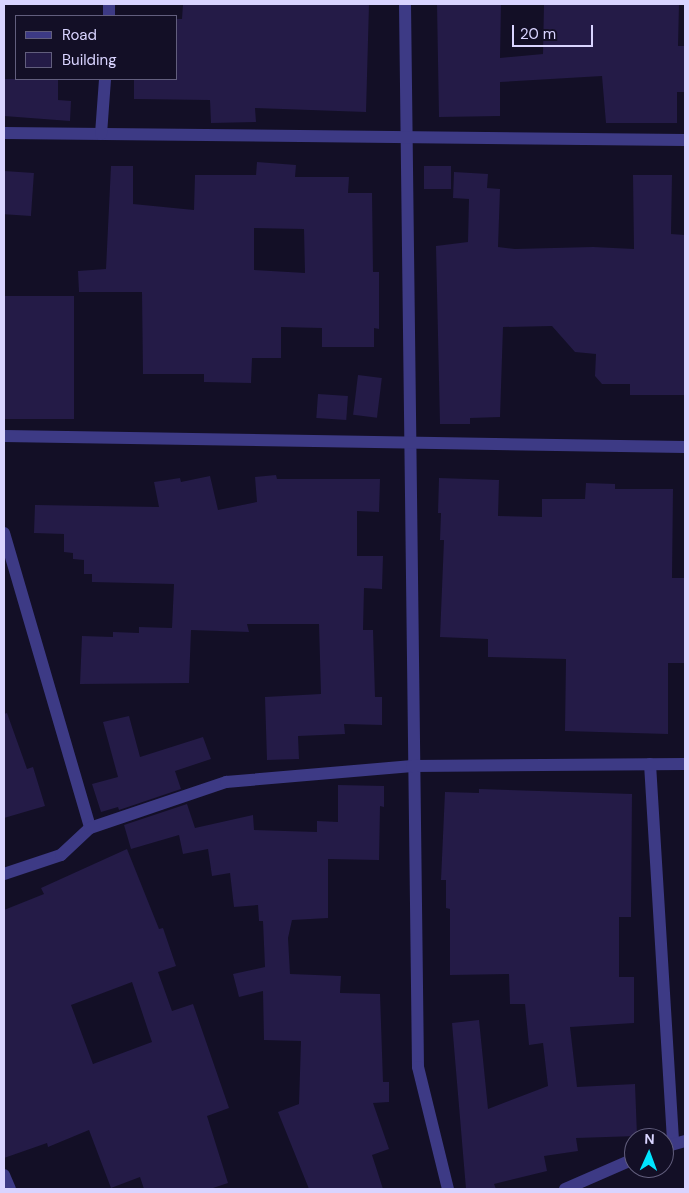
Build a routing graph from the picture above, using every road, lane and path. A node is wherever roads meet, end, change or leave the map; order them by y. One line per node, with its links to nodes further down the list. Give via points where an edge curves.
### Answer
1 (405, 4): 5 (street)
2 (105, 80): 4 (street)
3 (4, 133): 4 (street)
4 (102, 134): 5 (street)
5 (405, 139): 6 (street); 8 (street)
6 (685, 140)
7 (4, 436): 8 (street)
8 (412, 444): 9 (street); 13 (street)
9 (685, 447)
10 (4, 533): 14 (street)
11 (650, 764): 12 (street); 13 (street); 16 (street)
12 (685, 764)
13 (412, 766): 14 (street, via 226,782); 20 (street, via 418,1067)
14 (90, 828): 15 (street, via 61,855)
15 (4, 874)
16 (673, 1128)
17 (624, 1164): 21 (street)
18 (4, 1175): 19 (street)
19 (10, 1189)
20 (448, 1189)
21 (565, 1189)

